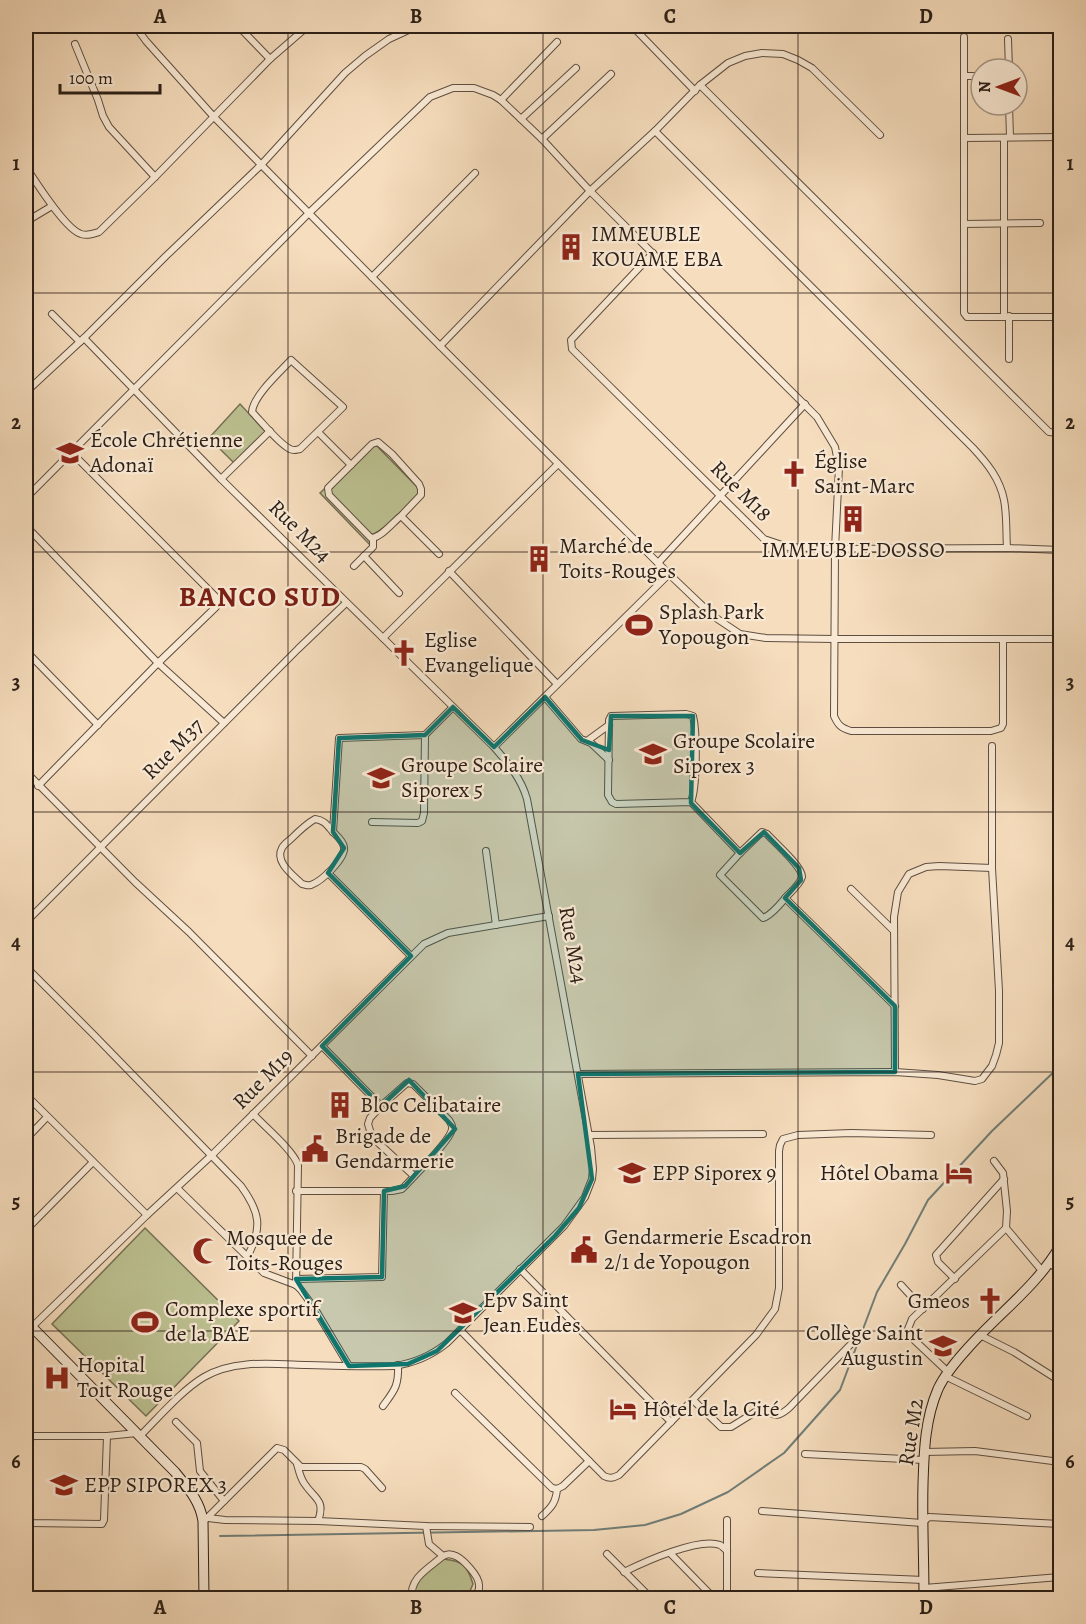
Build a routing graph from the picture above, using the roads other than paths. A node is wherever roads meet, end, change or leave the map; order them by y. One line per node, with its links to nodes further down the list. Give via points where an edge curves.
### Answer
1 (135, 26): 19 (street)
2 (238, 26): 11 (street)
3 (308, 26): 11 (street)
4 (417, 26): 28 (street, via 389,39 345,73)
5 (632, 26): 17 (street)
6 (964, 37): 14 (street)
7 (1008, 39): 10 (street)
8 (557, 42): 18 (street)
9 (75, 44): 31 (street, via 109,127)
10 (1009, 57)
11 (270, 59): 19 (street)
12 (576, 68): 21 (street)
13 (611, 74): 27 (street)
14 (964, 76): 15 (street); 26 (street)
15 (969, 76)
16 (700, 85): 17 (street); 23 (street, via 728,63 745,56 762,52 783,54 812,68); 52 (street, via 1049,432)
17 (695, 91): 22 (street)
18 (501, 100): 21 (street); 34 (street, via 474,88 453,88 430,97)
19 (214, 117): 28 (street); 31 (street)
20 (1008, 117): 24 (street)
21 (520, 119): 27 (street)
22 (656, 131): 32 (street); 62 (street, via 988,464 1004,500)
23 (880, 135)
24 (1007, 137): 25 (street); 26 (street); 35 (street)
25 (1060, 137)
26 (964, 138): 37 (street)
27 (542, 139): 32 (street)
28 (261, 165): 34 (street); 44 (street)
29 (26, 167): 33 (street)
30 (475, 173): 40 (street)
31 (155, 177): 33 (street, via 99,232 89,236 79,234)
32 (590, 191): 39 (street); 45 (street)
33 (52, 206): 38 (street)
34 (309, 213): 40 (street); 47 (street)
35 (1004, 223): 36 (street); 37 (street); 42 (street)
36 (1040, 223)
37 (964, 224): 42 (street, via 964,313 967,317)
38 (26, 225)
39 (653, 253): 49 (street); 57 (street, Rue M18, via 570,344)
40 (372, 277): 45 (street)
41 (52, 314): 44 (street, Rue M24)
42 (1006, 316): 43 (street); 46 (street)
43 (1060, 317)
44 (82, 340): 47 (street, Rue M24); 48 (street)
45 (440, 346): 54 (street)
46 (1009, 359)
47 (133, 390): 53 (street); 56 (street, Rue M24)
48 (26, 392)
49 (805, 404): 57 (street); 63 (street, via 836,447 839,467)
50 (270, 431): 51 (street, via 293,451 300,450); 51 (street, via 252,412 253,406 291,360 342,406); 56 (street)
51 (318, 432): 55 (street)
52 (1060, 433)
53 (71, 452): 58 (street); 78 (street, via 218,602)
54 (558, 464): 67 (street); 69 (street)
55 (351, 465): 59 (street, via 376,442 392,454 421,489 421,495); 61 (street, via 328,488 329,495)
56 (221, 479): 72 (street, Rue M24)
57 (719, 495): 63 (street, Rue M18, via 764,539 788,547); 67 (street)
58 (26, 498)
59 (401, 516): 61 (street); 65 (street)
60 (26, 526): 78 (street)
61 (373, 539): 66 (street, via 374,546)
62 (1006, 548): 63 (street, Rue M18); 64 (street, Rue M18)
63 (835, 549): 74 (street)
64 (1060, 550)
65 (439, 554)
66 (364, 556): 68 (street); 71 (street)
67 (658, 563): 70 (street)
68 (354, 566)
69 (449, 571): 73 (street); 79 (street)
70 (669, 574): 74 (street, via 713,616 740,634); 79 (street)
71 (399, 593)
72 (346, 603): 73 (street, Rue M24); 82 (street, Rue M37)
73 (383, 638): 81 (street, Rue M24)
74 (834, 639): 76 (street); 76 (street, via 834,716 838,725 851,731 1001,728)
75 (1060, 639): 76 (street)
76 (1004, 640)
77 (26, 651): 83 (street)
78 (158, 663): 82 (street); 83 (street)
79 (558, 684): 80 (street)
80 (545, 697): 86 (street); 88 (street)
81 (453, 707): 85 (street); 88 (street, Rue M24)
82 (224, 723): 95 (street, Rue M37)
83 (98, 724): 91 (street)
84 (609, 725): 86 (street); 89 (street); 92 (street, via 614,715 693,716 695,789)
85 (425, 735): 93 (street, via 422,821); 94 (street, via 339,738)
86 (587, 741): 89 (street)
87 (992, 746): 98 (street)
88 (494, 747): 102 (street, Rue M24, via 524,787)
89 (609, 760): 92 (street, via 608,795 612,802)
90 (26, 772): 91 (street)
91 (38, 786): 95 (street)
92 (691, 802): 97 (street)
93 (372, 822)
94 (333, 832): 99 (street, via 344,848); 99 (street, via 315,819 280,851 283,865 302,884 311,885)
95 (100, 847): 103 (street, Rue M37); 110 (street)
96 (486, 851): 104 (street)
97 (740, 853): 101 (street, via 762,832 767,834 801,872 801,880); 101 (street, via 720,875 761,917 768,916)
98 (992, 868): 105 (street, via 939,866 909,874 898,892); 111 (street, via 999,1043 992,1066 982,1079 975,1081)
99 (328, 873): 106 (street)
100 (851, 889): 105 (street)
101 (785, 898): 108 (street)
102 (549, 916): 104 (street, Rue M19); 112 (street, Rue M24)
103 (26, 922)
104 (496, 925): 106 (street, Rue M19, via 448,933 424,944)
105 (894, 931): 108 (street)
106 (411, 956): 109 (street, Rue M19)
107 (26, 968): 121 (street)
108 (895, 1006): 111 (street)
109 (322, 1046): 110 (street, Rue M19); 114 (street)
110 (312, 1056): 115 (street, Rue M19)
111 (895, 1072): 112 (street)
112 (578, 1074): 117 (street, Rue M24)
113 (26, 1095): 116 (street)
114 (381, 1106): 124 (street, via 370,1118 370,1134); 124 (street, via 410,1083 452,1124 450,1134)
115 (253, 1114): 121 (street, Rue M19); 127 (street, via 296,1160)
116 (47, 1117): 120 (street); 123 (street)
117 (588, 1134): 118 (street); 135 (street, Rue M24, via 593,1169 585,1197 564,1227)
118 (763, 1134)
119 (931, 1135): 151 (street, via 851,1133 783,1139 779,1151 779,1288 775,1309 756,1335)
120 (26, 1139)
121 (212, 1155): 126 (street, Rue M19); 133 (street, via 241,1186 257,1215 256,1238)
122 (994, 1161): 125 (street)
123 (93, 1162): 129 (street); 131 (street)
124 (414, 1176): 128 (street, via 402,1189)
125 (1004, 1179): 130 (street); 138 (street, via 936,1255)
126 (177, 1188): 129 (street, Rue M19); 133 (street)
127 (296, 1191): 128 (street); 139 (street)
128 (384, 1191): 139 (street, via 382,1277)
129 (147, 1215): 142 (street, Rue M19)
130 (1006, 1228): 137 (street); 138 (street)
131 (26, 1230)
132 (1060, 1246): 134 (street, Rue M2)
133 (247, 1257): 139 (street, via 264,1273)
134 (1050, 1264): 136 (street); 137 (street, Rue M2)
135 (520, 1269): 143 (street, Rue M24); 155 (street)
136 (1060, 1270)
137 (1043, 1272): 144 (street, Rue M2)
138 (955, 1279): 141 (street)
139 (296, 1282): 147 (street)
140 (901, 1285): 141 (street)
141 (923, 1309): 148 (street, via 909,1324 909,1334)
142 (29, 1324): 156 (street)
143 (460, 1330): 146 (street, Rue M24, via 423,1359); 160 (street)
144 (980, 1335): 148 (street, Rue M2); 149 (street)
145 (852, 1344): 151 (street, via 779,1415 759,1409 731,1427 721,1427)
146 (398, 1365): 147 (street, Rue M24); 152 (street, via 396,1389)
147 (349, 1366): 156 (street, Rue M24, via 258,1364 216,1371 190,1388)
148 (947, 1374): 153 (street); 159 (street, Rue M2, via 929,1414)
149 (1060, 1381)
150 (455, 1393): 164 (street, via 546,1485)
151 (693, 1400): 155 (street)
152 (383, 1406)
153 (1027, 1416)
154 (176, 1422): 165 (street, via 197,1443 200,1471)
155 (671, 1422): 160 (street, via 615,1478 604,1476)
156 (138, 1434): 157 (street); 168 (street, via 194,1494)
157 (108, 1436): 172 (street, via 104,1523); 172 (street, via 33,1436 29,1440)
158 (805, 1454): 159 (street)
159 (924, 1456): 161 (street, via 975,1451); 171 (street, Rue M2)
160 (589, 1461): 164 (street)
161 (1060, 1462)
162 (297, 1464): 163 (street, via 361,1467); 165 (street, via 277,1448); 170 (street, via 305,1486 322,1510)
163 (382, 1488)
164 (558, 1489): 167 (street, via 557,1500)
165 (224, 1501): 168 (street)
166 (762, 1511): 171 (street)
167 (542, 1516)
168 (206, 1520): 170 (street); 186 (street)
169 (728, 1520): 177 (street)
170 (318, 1521): 176 (street)
171 (922, 1522): 173 (street, via 929,1517); 184 (street, Rue M2)
172 (30, 1523): 175 (street)
173 (1060, 1524)
174 (530, 1527): 176 (street)
175 (26, 1529)
176 (426, 1531): 180 (street, via 429,1544)
177 (728, 1551): 178 (street, via 720,1545 702,1544); 185 (street)
178 (670, 1553): 181 (street); 185 (street, via 709,1593)
179 (607, 1554): 181 (street)
180 (443, 1556): 187 (street, via 416,1579); 188 (street, via 458,1557 474,1572 480,1586)
181 (624, 1572): 189 (street)
182 (758, 1573): 184 (street)
183 (1060, 1577): 184 (street)
184 (924, 1589)
185 (727, 1596)
186 (204, 1599)
187 (412, 1599)
188 (474, 1599)
189 (651, 1599)

